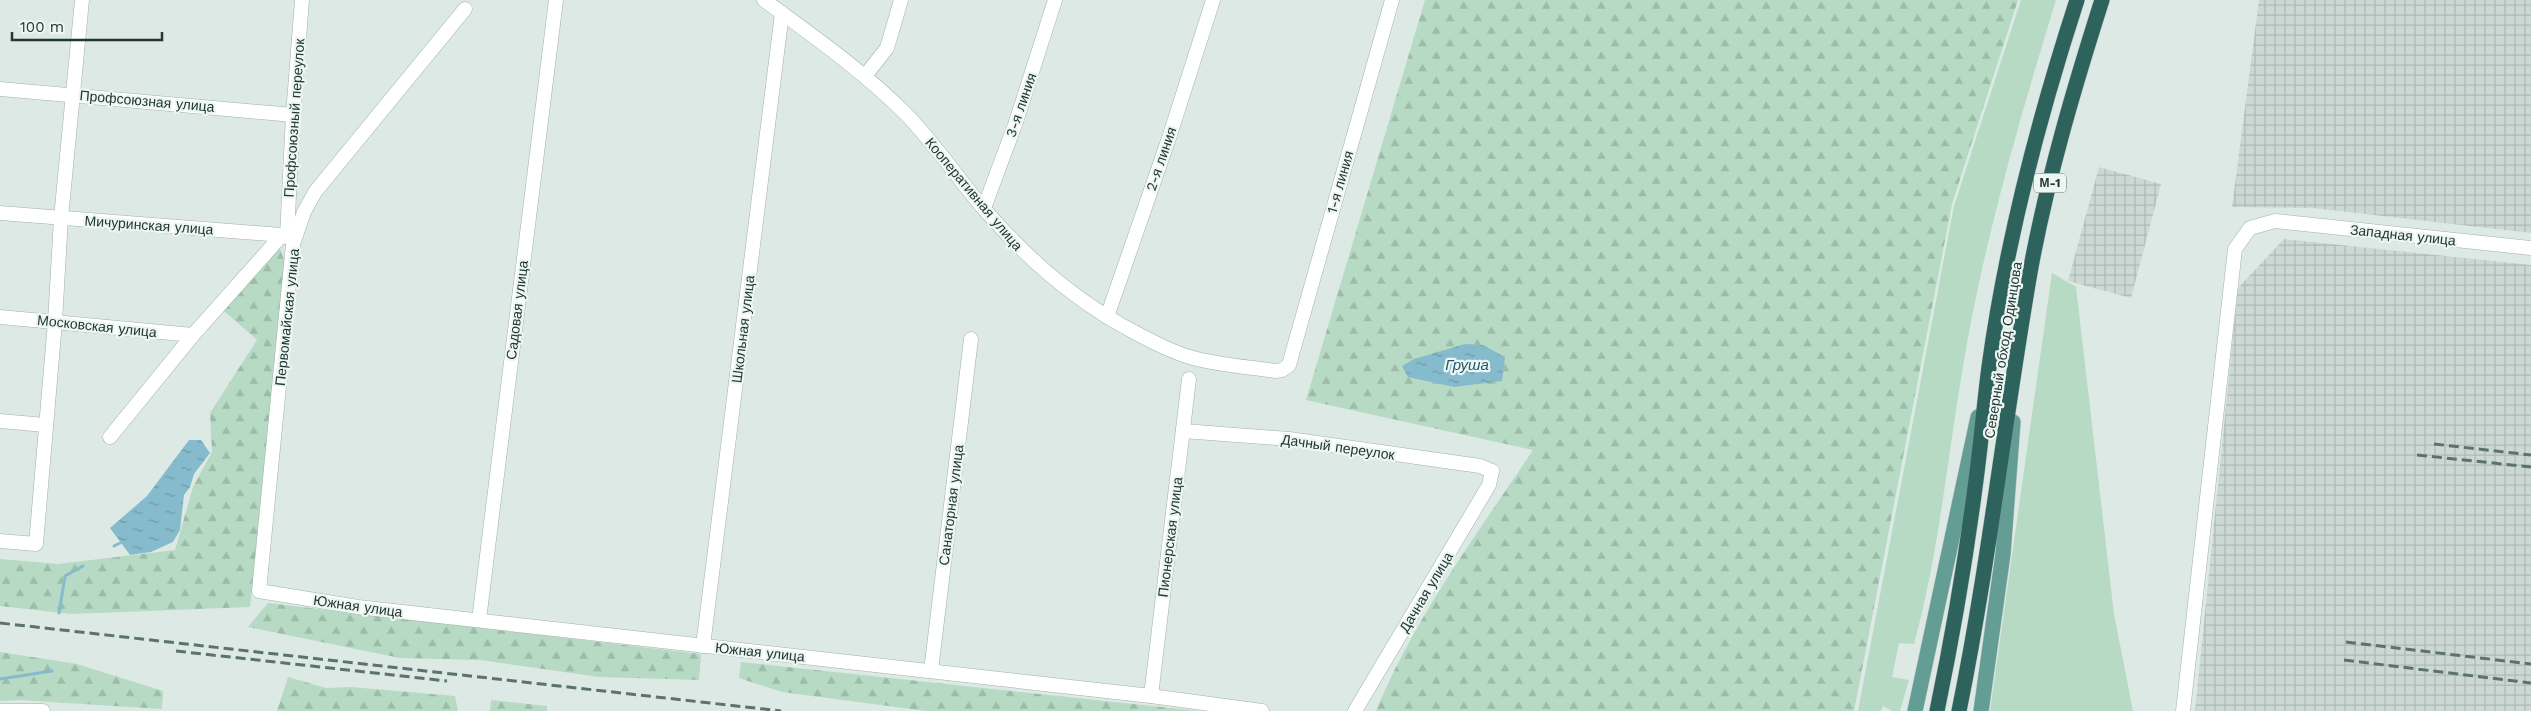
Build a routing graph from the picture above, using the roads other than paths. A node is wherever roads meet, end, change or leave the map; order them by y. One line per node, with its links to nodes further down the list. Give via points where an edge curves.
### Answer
1 (82, 0): 15 (street)
2 (302, 0): 16 (street, Профсоюзный переулок)
3 (556, 0): 38 (street, Садовая улица)
4 (764, 0): 12 (street, Кооперативная улица)
5 (902, 0): 13 (street, via 887,48)
6 (1055, 0): 17 (street, 3-я линия, via 1016,122)
7 (1213, 0): 23 (street, 2-я линия)
8 (1392, 0): 27 (street, 1-я линия)
9 (2076, 0): 28 (highway, Северный обход Одинцова / М-1, via 2051,78 2023,188)
10 (2102, 0): 29 (highway, Северный обход Одинцова / М-1, via 2074,86 2047,194 2031,267)
11 (465, 9): 20 (street, Первомайская улица, via 315,192)
12 (782, 13): 13 (street, Кооперативная улица); 39 (street, Школьная улица)
13 (865, 76): 17 (street, Кооперативная улица, via 935,146)
14 (0, 89): 15 (street, Профсоюзная улица)
15 (74, 95): 16 (street, Профсоюзная улица); 19 (street)
16 (293, 115): 20 (street, Профсоюзный переулок)
17 (984, 208): 23 (street, Кооперативная улица, via 1054,281)
18 (0, 213): 19 (street, Мичуринская улица)
19 (61, 218): 20 (street, Мичуринская улица); 24 (street)
20 (288, 238): 25 (street); 37 (street, Первомайская улица)
21 (2531, 248): 51 (street, Западная улица, via 2275,221 2250,228 2235,250)
22 (0, 316): 24 (street, Московская улица)
23 (1107, 318): 27 (street, Кооперативная улица, via 1161,346 1193,358 1275,371)
24 (55, 322): 25 (street, Московская улица); 32 (street)
25 (193, 336): 34 (street)
26 (971, 339): 40 (street, Санаторная улица)
27 (1289, 365)
28 (1989, 366): 47 (main road); 48 (highway, Северный обход Одинцова / М-1, via 1961,586)
29 (2016, 370): 49 (highway, Северный обход Одинцова / М-1, via 1982,590); 50 (main road, via 2003,554)
30 (1189, 379): 33 (street, Пионерская улица)
31 (0, 421): 32 (street)
32 (45, 425): 36 (street, via 36,544)
33 (1183, 431): 35 (street, Дачный переулок, via 1289,439 1480,466); 41 (street, Пионерская улица)
34 (110, 437)
35 (1492, 471): 46 (street, Дачная улица, via 1489,485)
36 (0, 541)
37 (259, 591): 38 (street, Южная улица, via 358,607)
38 (479, 620): 39 (street, Южная улица)
39 (703, 646): 40 (street, Южная улица)
40 (931, 671): 41 (street, Южная улица)
41 (1151, 696): 45 (street, Южная улица)
42 (16, 710): 43 (street); 44 (street)
43 (0, 711)
44 (43, 711)
45 (1262, 711)
46 (1355, 711)
47 (1915, 711)
48 (1937, 711)
49 (1959, 711)
50 (1981, 711)
51 (2183, 711)

